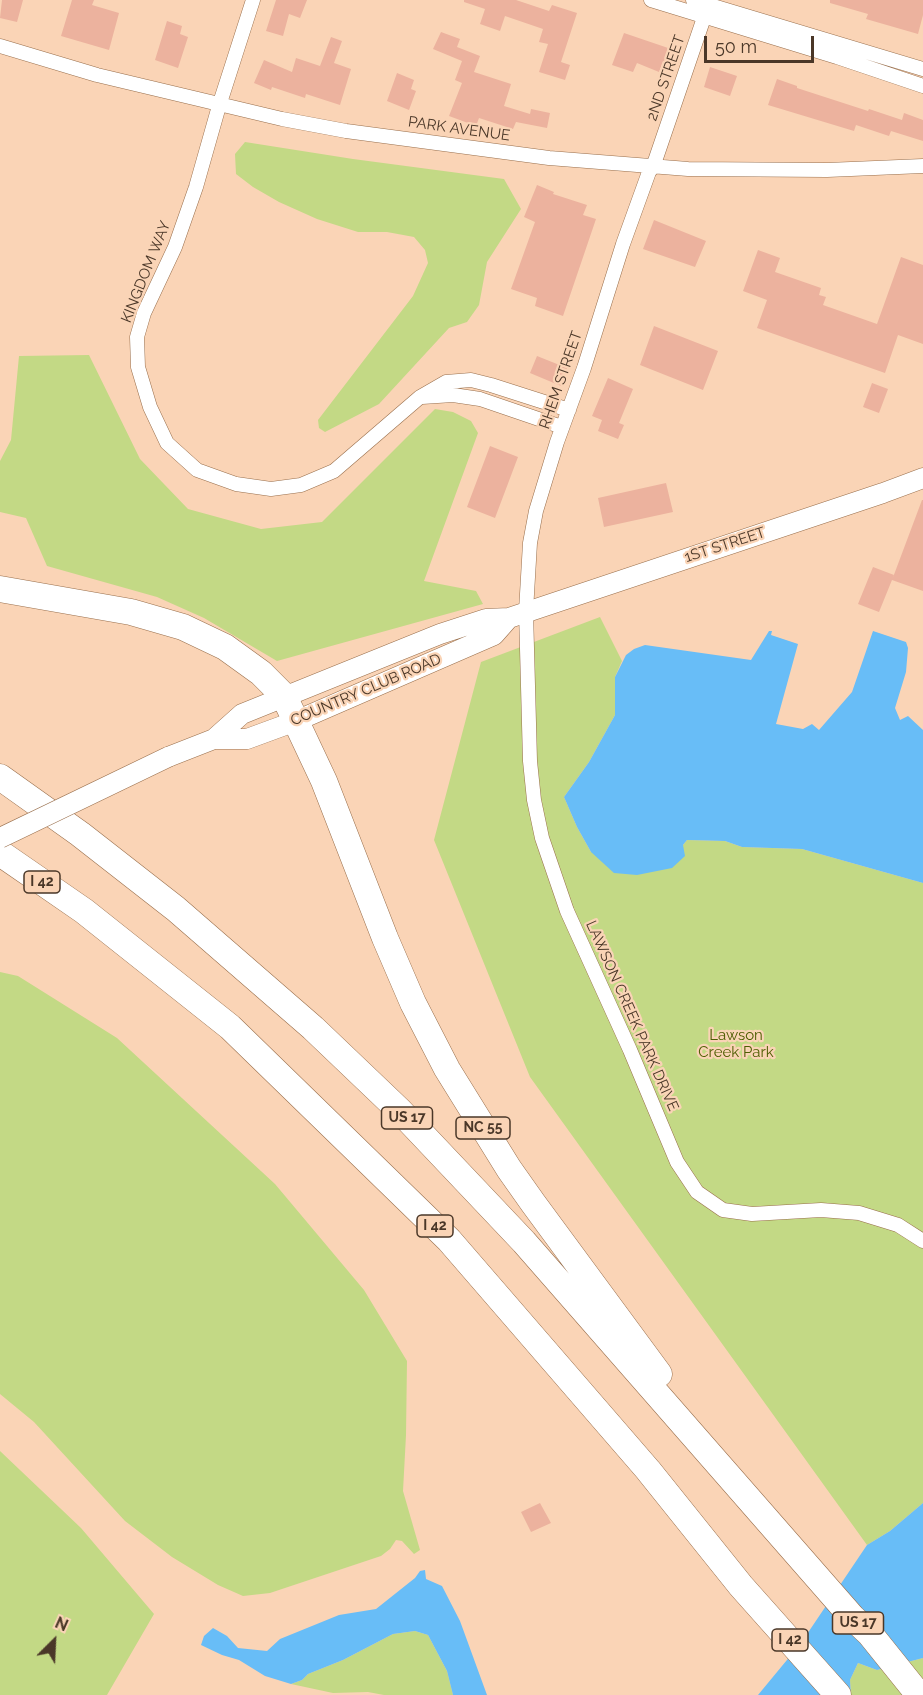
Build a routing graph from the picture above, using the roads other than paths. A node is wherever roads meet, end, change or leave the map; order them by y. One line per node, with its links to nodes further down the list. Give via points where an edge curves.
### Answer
1 (253, 0): 8 (street, KINGDOM WAY)
2 (651, 0): 4 (street)
3 (693, 0): 4 (street)
4 (708, 7): 6 (street); 7 (street); 9 (street, 2ND STREET)
5 (0, 46): 8 (street, PARK AVENUE)
6 (923, 69)
7 (923, 86)
8 (219, 105): 9 (street, PARK AVENUE, via 357,132 549,158); 11 (street, KINGDOM WAY, via 175,247 137,337 138,367 166,443 197,470 236,484 271,489 301,485 334,471)
9 (653, 166): 10 (street, PARK AVENUE, via 770,170); 12 (street, RHEM STREET)
10 (923, 166)
11 (420, 398): 12 (street, KINGDOM WAY, via 446,382 471,380); 13 (street, via 453,395 480,399)
12 (569, 410): 13 (street, RHEM STREET)
13 (562, 427): 16 (street, RHEM STREET, via 536,511)
14 (923, 478): 16 (main road, 1ST STREET)
15 (0, 589): 17 (highway, via 131,612 183,627 225,647)
16 (518, 614): 17 (main road, COUNTRY CLUB ROAD, via 486,619 440,634); 18 (main road, COUNTRY CLUB ROAD, via 494,635); 25 (street, LAWSON CREEK PARK DRIVE, via 534,800 542,838 567,911 677,1162 697,1192 723,1210 752,1214 821,1210 859,1213 898,1225)
17 (284, 696): 18 (highway, NC 55); 19 (main road, COUNTRY CLUB ROAD, via 242,714)
18 (296, 721): 19 (main road, COUNTRY CLUB ROAD, via 247,739); 26 (highway, NC 55, via 320,770 413,1003 457,1085 533,1203)
19 (214, 739): 21 (main road, COUNTRY CLUB ROAD, bridge)
20 (0, 777): 26 (highway, US 17, via 176,909 298,1014 400,1111 524,1242)
21 (0, 838)
22 (0, 853): 24 (highway, I 42)
23 (0, 859): 24 (highway)
24 (84, 911): 27 (highway, I 42, via 230,1027 449,1240 648,1470 741,1587)
25 (923, 1240)
26 (764, 1514): 28 (highway, US 17)
27 (838, 1695)
28 (919, 1695)

